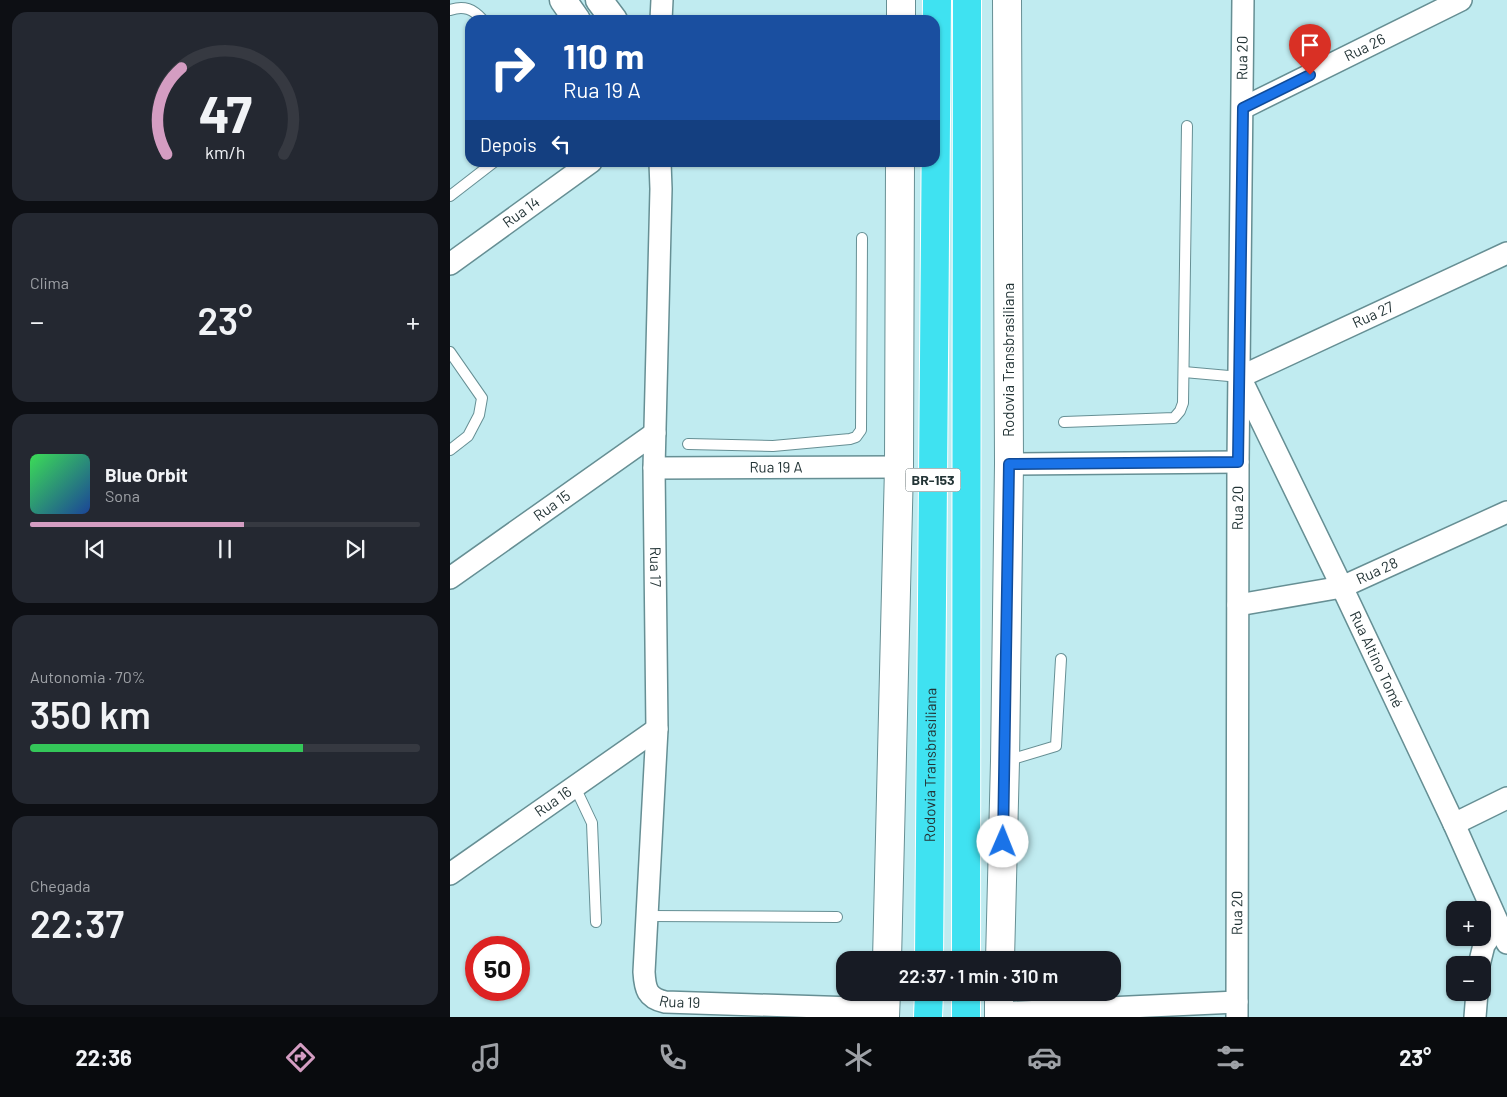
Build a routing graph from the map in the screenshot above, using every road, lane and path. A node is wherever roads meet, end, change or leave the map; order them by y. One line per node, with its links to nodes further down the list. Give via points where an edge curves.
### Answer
1 (563, 0): 12 (street)
2 (598, 0): 13 (street)
3 (662, 0): 14 (street)
4 (901, 0): 15 (main road)
5 (937, 0): 16 (highway, Rodovia Transbrasiliana / BR-153)
6 (967, 0): 57 (highway, BR-153)
7 (1007, 0): 37 (main road, Rodovia Transbrasiliana)
8 (1244, 0): 17 (street, Rua 20)
9 (1461, 0): 17 (street, Rua 26)
10 (450, 10): 11 (lane, via 459,6)
11 (478, 15)
12 (574, 15)
13 (610, 15)
14 (661, 15)
15 (901, 15)
16 (937, 15)
17 (1243, 108): 30 (street, Rua 20)
18 (1187, 126): 29 (lane)
19 (488, 167): 24 (lane)
20 (585, 167): 27 (street, Rua 14)
21 (660, 167): 32 (street, Rua 17)
22 (900, 167): 38 (main road)
23 (936, 167): 56 (highway, Rodovia Transbrasiliana / BR-153)
24 (450, 196)
25 (862, 238): 35 (lane, via 861,430 850,440)
26 (1507, 253): 30 (street, Rua 27)
27 (450, 264)
28 (450, 352): 34 (lane, via 482,398 479,414 468,436)
29 (1184, 372): 30 (lane); 31 (lane, via 1183,403 1174,418)
30 (1240, 377): 36 (street, Rua 20); 42 (street, Rua Altino Tomé)
31 (1064, 422)
32 (655, 433): 39 (street, Rua 17); 41 (street, Rua 15)
33 (688, 444): 35 (lane)
34 (450, 450)
35 (773, 457): 38 (street, Rua 19 A); 39 (street, Rua 19 A)
36 (1238, 462): 37 (street); 43 (street, Rua 20)
37 (1009, 464): 46 (main road, Rodovia Transbrasiliana)
38 (899, 466): 55 (main road)
39 (654, 468): 45 (street, Rua 17)
40 (1507, 512): 42 (street, Rua 28)
41 (450, 578)
42 (1342, 587): 43 (street, Rua 28); 49 (street, Rua Altino Tomé)
43 (1238, 605): 66 (street, Rua 20)
44 (1061, 659): 46 (lane, via 1056,746)
45 (657, 729): 47 (street, Rua 16); 51 (street, Rua 17)
46 (1005, 761): 58 (main road, Rodovia Transbrasiliana)
47 (575, 787): 50 (street, Rua 16); 53 (lane, via 592,823)
48 (1507, 798): 49 (street)
49 (1454, 824): 54 (street, Rua Altino Tomé)
50 (450, 874)
51 (648, 916): 52 (lane); 60 (street, Rua 17)
52 (837, 917)
53 (596, 922)
54 (1502, 934): 59 (street, via 1484,945)
55 (887, 951)
56 (929, 951)
57 (966, 951)
58 (1000, 951)
59 (1481, 956)
60 (644, 972): 67 (street, Rua 19, via 649,993 656,1000 665,1002)
61 (929, 1001): 68 (highway)
62 (966, 1001): 69 (highway)
63 (1476, 1001): 70 (street)
64 (886, 1006): 67 (street, Rua 19)
65 (999, 1008): 66 (street)
66 (1237, 1010)
67 (854, 1013)
68 (928, 1017)
69 (966, 1017)
70 (1475, 1017)

